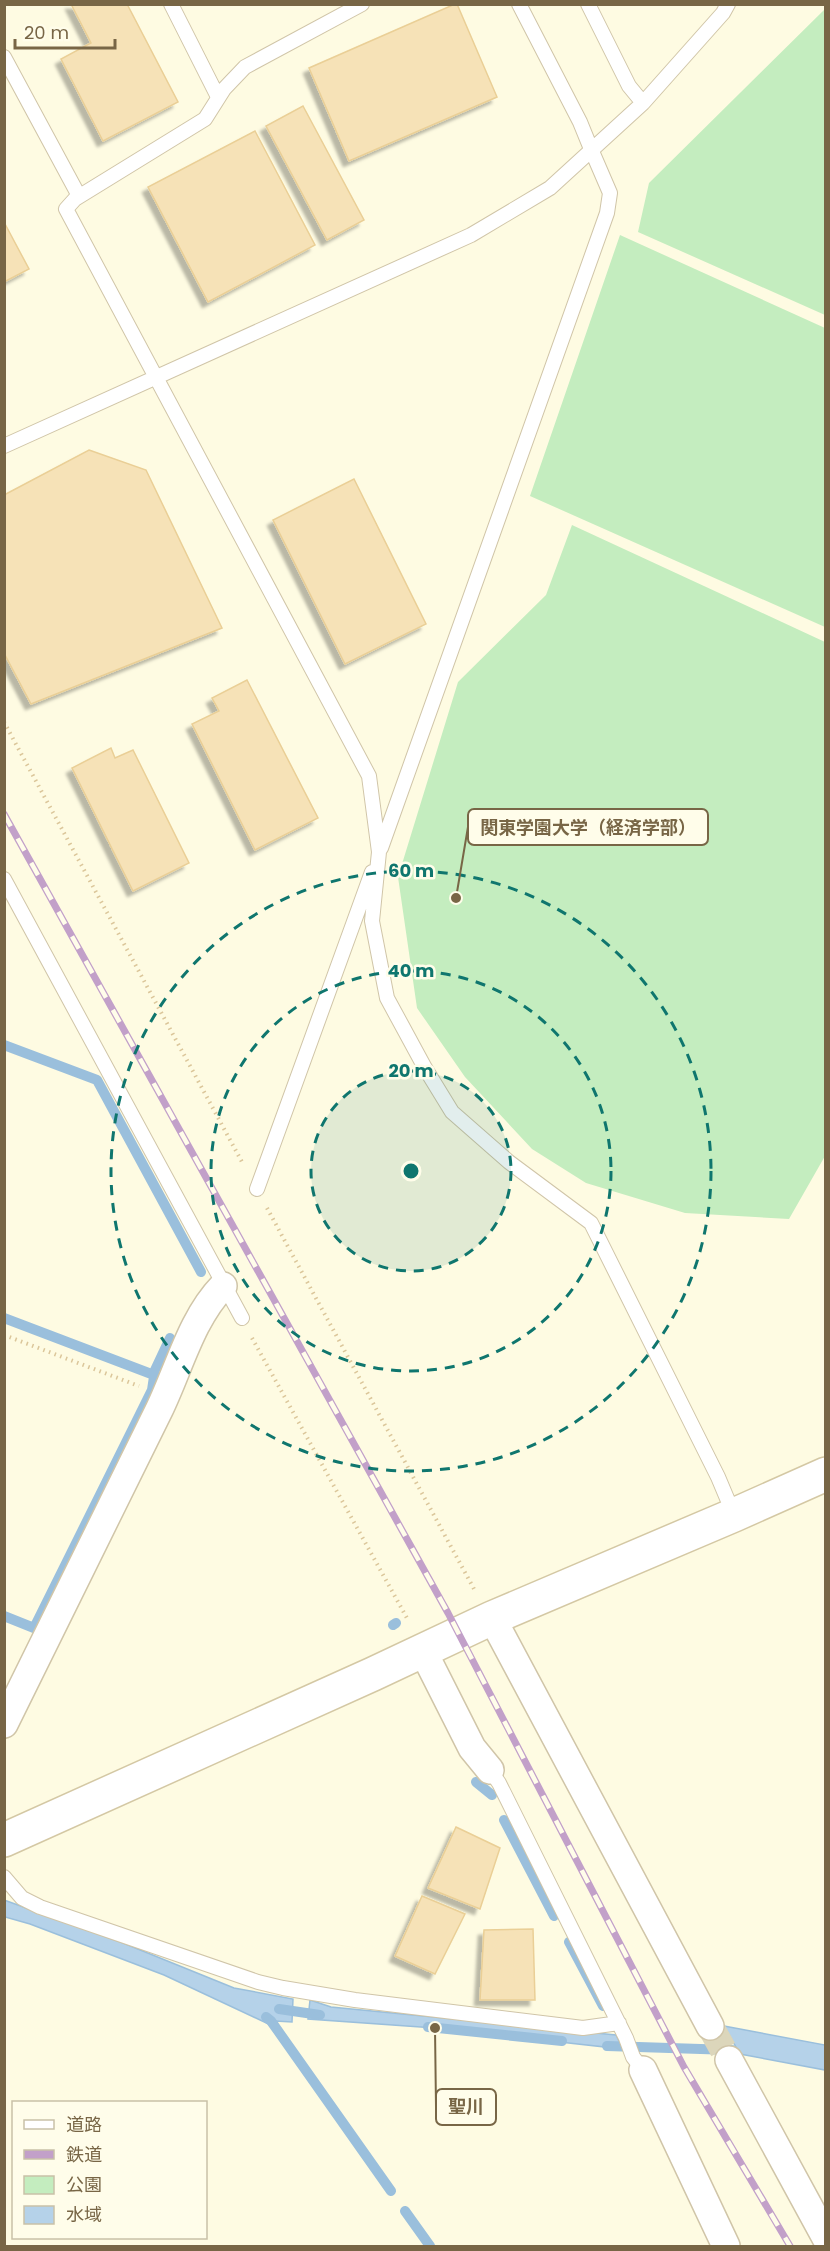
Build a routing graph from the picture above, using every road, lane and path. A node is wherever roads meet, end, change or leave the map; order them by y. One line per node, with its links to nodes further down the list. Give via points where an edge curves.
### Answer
1 (171, 4): 8 (lane)
2 (362, 4): 6 (lane)
3 (519, 4): 10 (lane)
4 (588, 4): 9 (lane, via 629,87)
5 (728, 4): 9 (lane)
6 (339, 10): 8 (lane, via 245,67)
7 (4, 57): 11 (lane)
8 (219, 97): 11 (lane, via 205,118)
9 (643, 103): 10 (lane)
10 (591, 149): 12 (lane, via 550,188 471,235); 14 (lane, via 610,193 607,213)
11 (79, 196): 12 (lane, via 66,209)
12 (154, 376): 13 (lane); 14 (lane, via 369,776)
13 (4, 446)
14 (379, 852): 16 (lane); 22 (lane, via 372,921 387,998 452,1112 509,1162 591,1223)
15 (4, 879): 17 (lane)
16 (257, 1189)
17 (224, 1286): 18 (lane); 20 (street, via 198,1323)
18 (242, 1318): 24 (path)
19 (4, 1335): 20 (path)
20 (166, 1394): 25 (street)
21 (825, 1473): 22 (street)
22 (734, 1515): 23 (street)
23 (492, 1618): 24 (street); 30 (street)
24 (417, 1640): 26 (street, via 472,1748); 27 (street)
25 (4, 1724)
26 (490, 1770): 29 (lane)
27 (4, 1840)
28 (4, 1877): 29 (lane, via 22,1898 40,1907 258,1982 355,2000 583,2028)
29 (619, 2023): 32 (lane)
30 (710, 2026)
31 (729, 2060): 33 (street)
32 (638, 2064): 34 (street)
33 (825, 2238)
34 (726, 2247)

